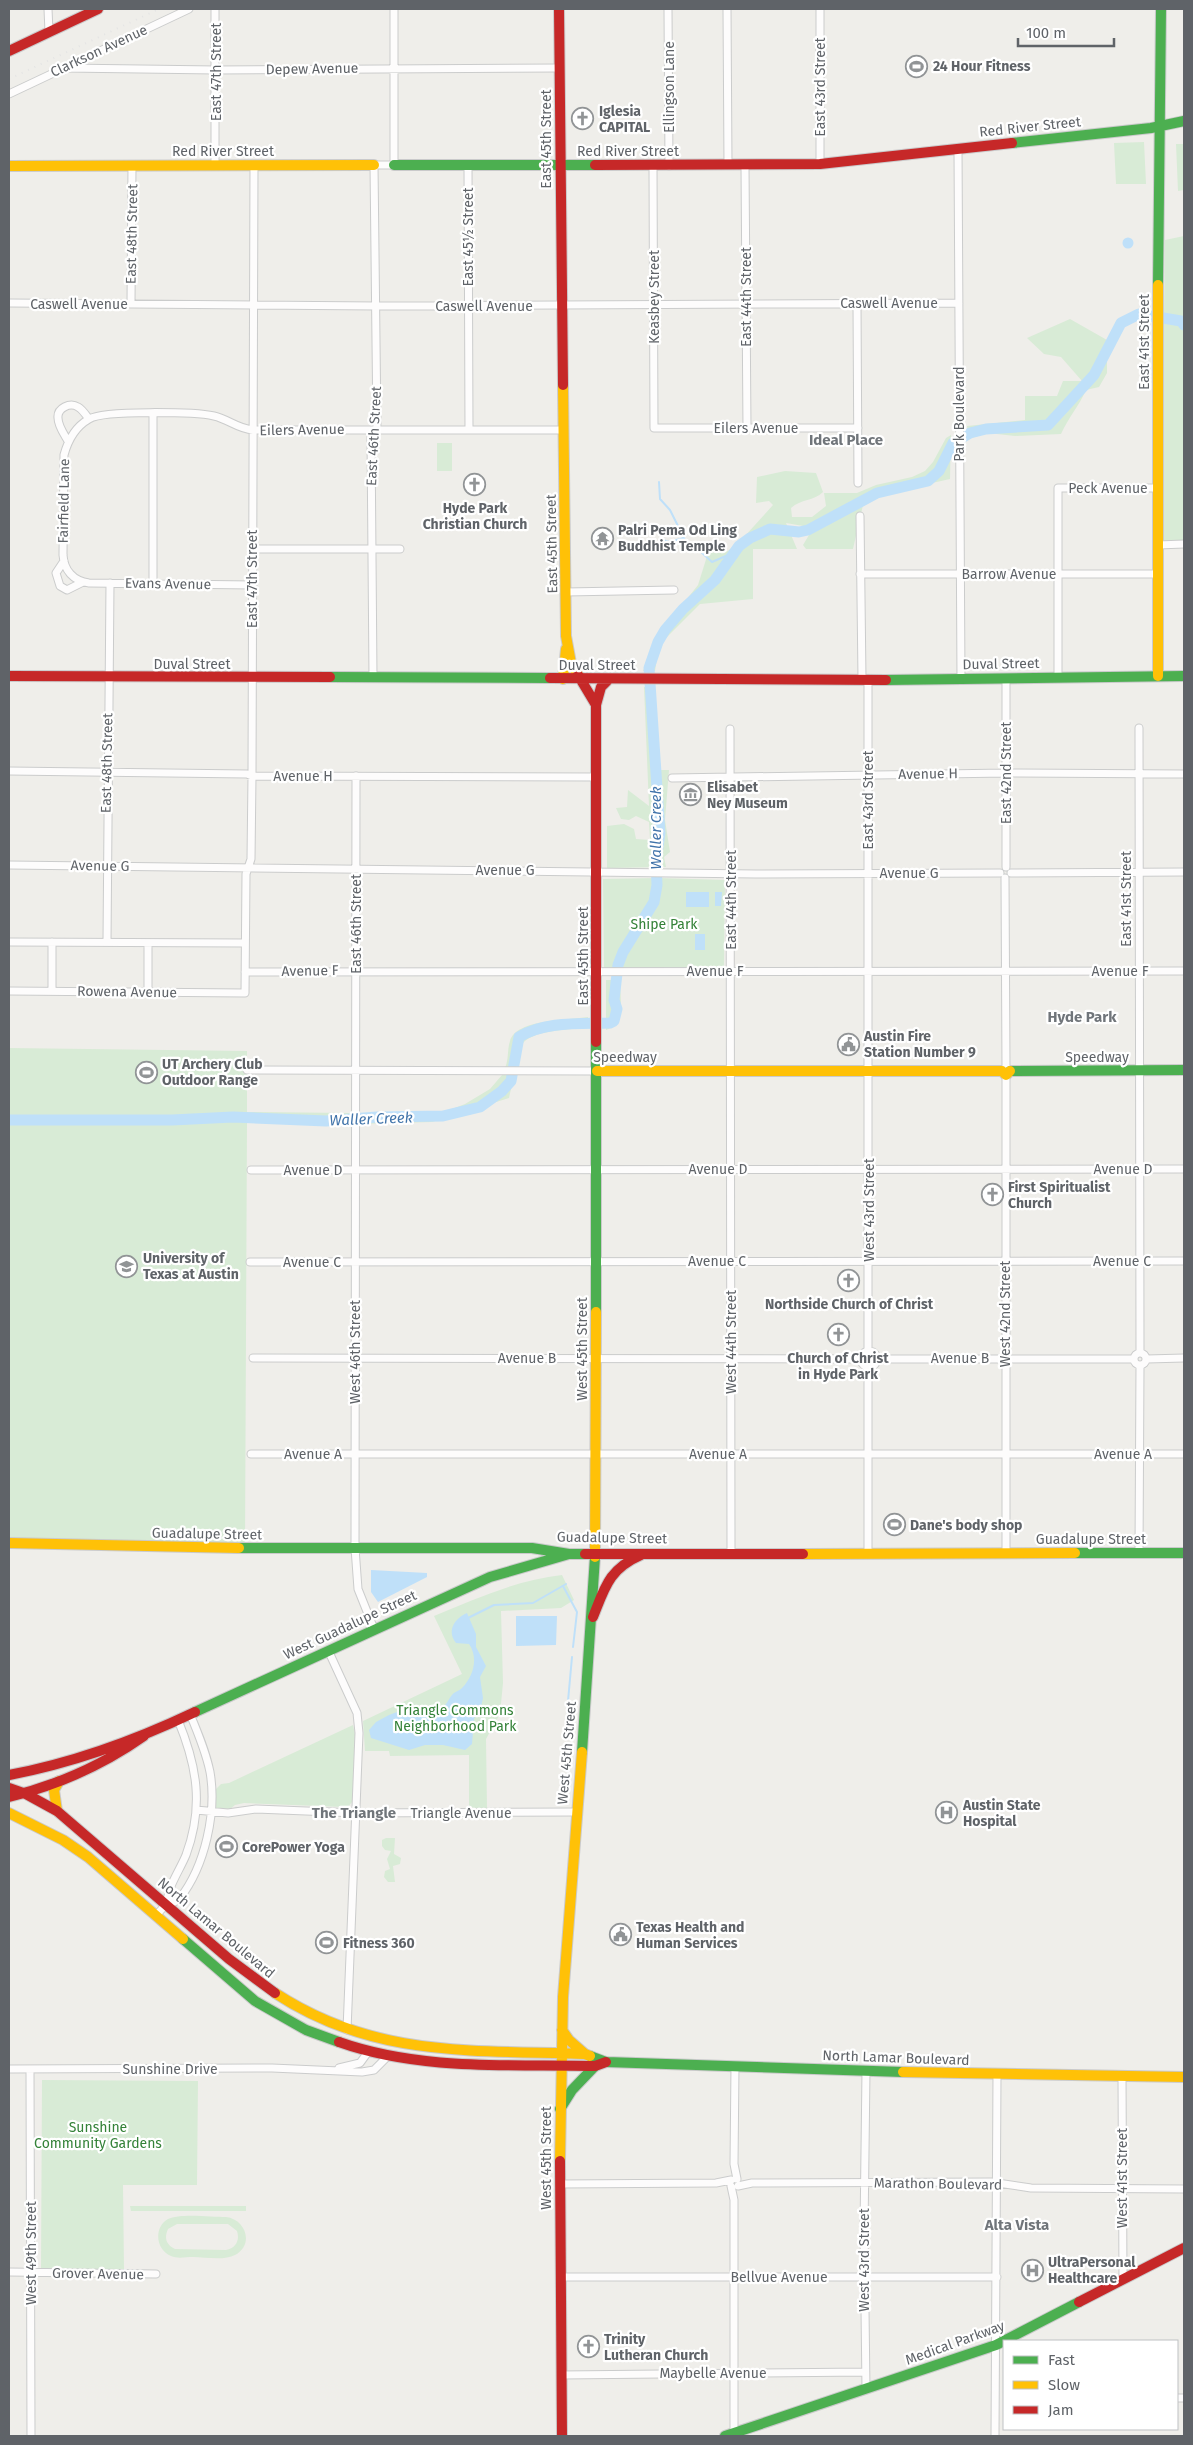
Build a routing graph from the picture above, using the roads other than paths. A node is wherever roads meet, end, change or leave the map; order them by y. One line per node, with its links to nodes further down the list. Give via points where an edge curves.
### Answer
1 (48, 9): 11 (street)
2 (98, 9): 11 (main road)
3 (189, 9): 13 (street, Clarkson Avenue)
4 (215, 9): 16 (street, East 47th Street)
5 (394, 9): 14 (street)
6 (559, 9): 15 (main road, East 45th Street)
7 (668, 9): 31 (street, Ellingson Lane)
8 (727, 9): 32 (street)
9 (820, 9): 21 (street, East 43rd Street)
10 (1162, 9): 19 (main road, East 41st Street)
11 (49, 32): 12 (main road)
12 (9, 51)
13 (65, 68): 16 (street, Depew Avenue); 17 (street, Clarkson Avenue)
14 (394, 68): 15 (street, Depew Avenue); 16 (street, Depew Avenue); 26 (street)
15 (560, 68): 28 (main road, East 45th Street)
16 (216, 70): 23 (street, East 47th Street)
17 (9, 94)
18 (1184, 121): 19 (main road, Red River Street)
19 (1159, 126): 20 (main road, Red River Street); 56 (main road, East 41st Street)
20 (958, 149): 21 (main road, Red River Street); 38 (street, Park Boulevard)
21 (820, 164): 33 (main road, Red River Street)
22 (132, 165): 23 (main road, Red River Street); 30 (main road, Red River Street); 39 (street, East 48th Street)
23 (215, 165): 24 (main road, Red River Street)
24 (254, 165): 25 (main road, Red River Street); 40 (street, East 47th Street)
25 (374, 165): 26 (street, Red River Street); 41 (street, East 46th Street)
26 (394, 165): 27 (main road, Red River Street)
27 (468, 165): 28 (main road, Red River Street); 42 (street, East 45½ Street)
28 (560, 165): 29 (main road, Red River Street); 43 (main road, East 45th Street)
29 (653, 165): 31 (main road, Red River Street); 35 (street, Keasbey Street)
30 (9, 166)
31 (669, 166): 32 (main road, Red River Street)
32 (728, 166): 33 (main road, Red River Street)
33 (745, 166): 36 (street, East 44th Street)
34 (9, 303): 39 (street, Caswell Avenue)
35 (654, 303): 36 (street, Caswell Avenue); 43 (street, Caswell Avenue); 46 (street, Keasbey Street)
36 (746, 303): 37 (street, Caswell Avenue); 47 (street, East 44th Street)
37 (857, 303): 38 (street, Caswell Avenue); 48 (street)
38 (959, 303): 65 (street, Park Boulevard)
39 (131, 304): 40 (street, Caswell Avenue)
40 (255, 305): 41 (street, Caswell Avenue); 52 (street, East 47th Street)
41 (377, 306): 42 (street, Caswell Avenue); 50 (street, East 46th Street)
42 (468, 306): 43 (street, Caswell Avenue); 51 (street, East 45½ Street)
43 (563, 306): 53 (main road, East 45th Street)
44 (153, 414): 45 (street, Eilers Avenue, via 106,413); 52 (street, Eilers Avenue, via 200,414); 71 (street)
45 (89, 419): 49 (street, Eilers Avenue); 54 (street, via 79,407 72,405 61,409 58,421)
46 (654, 428): 47 (street, Eilers Avenue)
47 (747, 428): 48 (street, Eilers Avenue)
48 (858, 428): 55 (street)
49 (77, 429): 54 (street, Fairfield Lane)
50 (377, 429): 51 (street, Eilers Avenue); 52 (street, Eilers Avenue); 61 (street, East 46th Street, via 371,437)
51 (469, 429): 53 (street, Eilers Avenue)
52 (253, 430): 60 (street, East 47th Street)
53 (564, 430): 74 (main road, East 45th Street)
54 (68, 440): 63 (street, Fairfield Lane, via 64,455)
55 (858, 484)
56 (1158, 488): 59 (main road, East 41st Street); 66 (street, Peck Avenue, via 1058,488)
57 (860, 516): 64 (street, East 43rd Street)
58 (1184, 544): 59 (street)
59 (1158, 545): 67 (main road, East 41st Street)
60 (252, 549): 61 (street); 72 (street, East 47th Street)
61 (372, 549): 62 (street); 79 (street, East 46th Street)
62 (400, 549)
63 (64, 561): 68 (street, Fairfield Lane); 69 (street, Evans Avenue, via 56,573 60,586 67,590)
64 (860, 574): 65 (street, Barrow Avenue); 86 (street, East 43rd Street)
65 (960, 574): 66 (street, Barrow Avenue); 87 (street, Park Boulevard)
66 (1058, 574): 67 (street, Barrow Avenue); 80 (street)
67 (1158, 574): 77 (main road, East 41st Street)
68 (71, 575): 69 (street, Evans Avenue)
69 (83, 582): 70 (street, Evans Avenue)
70 (110, 583): 71 (street, Evans Avenue); 81 (street, East 48th Street)
71 (153, 583): 72 (street, Evans Avenue)
72 (252, 585): 82 (street, East 47th Street)
73 (674, 590): 74 (street)
74 (566, 592): 75 (main road, East 45th Street)
75 (567, 645): 84 (main road, via 563,656); 88 (main road, East 45th Street)
76 (9, 676): 81 (main road, Duval Street)
77 (1158, 676): 78 (main road, Duval Street); 80 (main road, Duval Street)
78 (1184, 676)
79 (373, 677): 82 (main road, Duval Street); 84 (main road, Duval Street)
80 (1058, 677): 83 (main road, Duval Street)
81 (108, 678): 82 (main road, Duval Street); 93 (street, East 48th Street)
82 (252, 678): 99 (street, East 47th Street)
83 (1006, 678): 87 (main road, Duval Street); 94 (street, East 42nd Street)
84 (563, 679): 88 (main road, Duval Street)
85 (609, 679): 86 (main road, Duval Street); 88 (main road, Duval Street); 89 (main road, via 601,687)
86 (865, 679): 87 (main road, Duval Street); 95 (street, East 43rd Street)
87 (960, 679)
88 (581, 680): 89 (main road, East 45th Street)
89 (596, 705): 101 (main road, East 45th Street)
90 (1139, 728): 96 (street, East 41st Street)
91 (730, 729): 98 (street, East 44th Street)
92 (9, 771): 93 (street, Avenue H)
93 (107, 771): 99 (street, Avenue H); 104 (street, East 48th Street)
94 (1006, 773): 95 (street, Avenue H); 96 (street, Avenue H); 112 (street, East 42nd Street)
95 (868, 774): 98 (street, Avenue H); 111 (street, East 43rd Street)
96 (1139, 774): 97 (street, Avenue H); 108 (street, East 41st Street)
97 (1184, 774)
98 (730, 775): 102 (street, Avenue H); 110 (street, East 44th Street)
99 (252, 776): 100 (street, Avenue H); 105 (street, East 47th Street, via 251,859)
100 (356, 776): 101 (street, Avenue H); 106 (street, East 46th Street)
101 (597, 777): 107 (main road, East 45th Street)
102 (672, 778)
103 (9, 865): 104 (street, Avenue G)
104 (107, 867): 105 (street, Avenue G); 115 (street, East 48th Street)
105 (248, 868): 106 (street, Avenue G); 117 (street, East 47th Street)
106 (356, 870): 107 (street, Avenue G); 118 (street, East 46th Street)
107 (597, 871): 110 (street, Avenue G); 119 (main road, East 45th Street)
108 (1139, 872): 109 (street, Avenue G); 112 (street, Avenue G); 123 (street, East 41st Street)
109 (1184, 872)
110 (731, 873): 111 (street, Avenue G); 120 (street, East 44th Street)
111 (868, 873): 112 (street, Avenue G); 121 (street, East 43rd Street)
112 (1006, 873): 122 (street, East 42nd Street)
113 (9, 942): 114 (street)
114 (52, 942): 115 (street); 127 (street)
115 (107, 942): 116 (street)
116 (148, 943): 117 (street); 128 (street)
117 (245, 943): 125 (street, East 47th Street)
118 (355, 971): 119 (street, Avenue F); 125 (street, Avenue F); 134 (street, East 46th Street)
119 (597, 971): 120 (street, Avenue F); 135 (main road, East 45th Street)
120 (731, 971): 121 (street, Avenue F); 136 (street, East 44th Street)
121 (868, 971): 122 (street, Avenue F); 131 (street, East 43rd Street)
122 (1005, 971): 123 (street, Avenue F); 137 (street, East 42nd Street)
123 (1140, 971): 124 (street, Avenue F); 132 (street, East 41st Street)
124 (1184, 971)
125 (245, 972): 129 (street, East 47th Street)
126 (9, 991): 127 (street, Rowena Avenue)
127 (52, 991): 128 (street, Rowena Avenue)
128 (148, 993): 129 (street, Rowena Avenue)
129 (245, 993)
130 (247, 1070): 134 (street, Speedway)
131 (869, 1070): 136 (main road, Speedway); 137 (main road, Speedway); 139 (street, West 43rd Street)
132 (1139, 1070): 133 (main road, Speedway); 137 (main road, Speedway); 141 (street)
133 (1184, 1070)
134 (356, 1071): 135 (street, Speedway); 144 (street, West 46th Street)
135 (597, 1071): 136 (main road, Speedway); 145 (main road, West 45th Street)
136 (731, 1071): 138 (street, West 44th Street)
137 (1006, 1071): 140 (street, West 42nd Street)
138 (731, 1169): 139 (street, Avenue D); 145 (street, Avenue D); 147 (street, West 44th Street)
139 (869, 1169): 140 (street, Avenue D); 148 (street, West 43rd Street)
140 (1004, 1169): 141 (street, Avenue D); 149 (street, West 42nd Street)
141 (1139, 1169): 142 (street, Avenue D); 150 (street)
142 (1184, 1169)
143 (251, 1170): 144 (street, Avenue D)
144 (354, 1170): 145 (street, Avenue D); 153 (street, West 46th Street)
145 (597, 1170): 146 (main road, West 45th Street)
146 (596, 1261): 147 (street, Avenue C); 153 (street, Avenue C); 158 (main road, West 45th Street)
147 (731, 1261): 148 (street, Avenue C); 159 (street, West 44th Street)
148 (868, 1261): 149 (street, Avenue C); 154 (street, West 43rd Street)
149 (1005, 1261): 150 (street, Avenue C); 160 (street, West 42nd Street)
150 (1139, 1261): 151 (street, Avenue C); 155 (street)
151 (1184, 1261)
152 (250, 1262): 153 (street, Avenue C)
153 (355, 1262): 157 (street, West 46th Street)
154 (868, 1351): 164 (street); 165 (street, via 873,1352)
155 (1140, 1352): 161 (street); 162 (street)
156 (253, 1358): 157 (street, Avenue B)
157 (355, 1358): 158 (street, Avenue B); 169 (street, West 46th Street)
158 (596, 1358): 159 (street, Avenue B); 174 (main road, West 45th Street)
159 (731, 1358): 164 (street, Avenue B); 170 (street, West 44th Street)
160 (1005, 1358): 161 (street, Avenue B); 165 (street, Avenue B); 171 (street, West 42nd Street)
161 (1134, 1358): 166 (street)
162 (1147, 1358): 163 (street); 166 (street)
163 (1184, 1358)
164 (861, 1359): 167 (street)
165 (876, 1359): 167 (street)
166 (1140, 1365): 172 (street)
167 (868, 1366): 175 (street)
168 (251, 1454): 169 (street, Avenue A)
169 (356, 1454): 174 (street, Avenue A); 177 (street, West 46th Street)
170 (731, 1454): 174 (street, Avenue A); 175 (street, Avenue A); 180 (street, West 44th Street)
171 (1006, 1454): 172 (street, Avenue A); 175 (street, Avenue A); 182 (street, West 42nd Street)
172 (1140, 1454): 173 (street, Avenue A); 183 (street)
173 (1184, 1454)
174 (596, 1455): 178 (main road, West 45th Street)
175 (868, 1456): 181 (street)
176 (9, 1543): 177 (main road, Guadalupe Street)
177 (355, 1548): 185 (main road, Guadalupe Street, via 532,1548); 187 (street, West 46th Street, via 358,1589)
178 (595, 1552): 179 (main road, Guadalupe Street); 185 (main road, Guadalupe Street); 186 (main road, West 45th Street)
179 (650, 1552): 180 (main road, Guadalupe Street); 186 (main road, via 627,1560 612,1572)
180 (731, 1552): 181 (main road, Guadalupe Street)
181 (868, 1552): 182 (main road, Guadalupe Street)
182 (1006, 1552): 183 (main road, Guadalupe Street)
183 (1139, 1552): 184 (main road, Guadalupe Street)
184 (1184, 1552)
185 (569, 1554): 187 (main road, West Guadalupe Street, via 490,1577)
186 (593, 1617): 200 (main road, West 45th Street)
187 (374, 1629): 188 (main road, West Guadalupe Street)
188 (328, 1650): 189 (main road, West Guadalupe Street); 202 (street, via 357,1713)
189 (190, 1714): 190 (main road, West Guadalupe Street); 199 (street, via 207,1758 212,1788)
190 (178, 1720): 191 (main road, West Guadalupe Street); 197 (street, via 193,1762)
191 (148, 1734): 192 (main road, West Guadalupe Street, via 127,1738 41,1770); 193 (main road, West Guadalupe Street, via 130,1747)
192 (9, 1775)
193 (59, 1781): 195 (main road, West Guadalupe Street); 198 (main road, via 54,1790)
194 (9, 1788): 195 (main road, North Lamar Boulevard)
195 (26, 1794): 196 (main road, West Guadalupe Street); 198 (main road, North Lamar Boulevard)
196 (9, 1797)
197 (196, 1810): 199 (street, Triangle Avenue); 205 (street, via 190,1844 167,1892)
198 (57, 1811): 204 (main road, North Lamar Boulevard)
199 (211, 1812): 202 (street, Triangle Avenue, via 256,1809); 205 (street, via 198,1868 178,1901)
200 (576, 1812): 202 (street, Triangle Avenue); 210 (main road, West 45th Street)
201 (9, 1813): 203 (main road, North Lamar Boulevard, via 64,1840)
202 (356, 1813): 209 (street)
203 (88, 1857): 204 (main road, via 97,1854); 206 (main road, North Lamar Boulevard)
204 (129, 1872): 205 (main road, North Lamar Boulevard)
205 (167, 1905): 206 (street); 207 (main road, North Lamar Boulevard, via 239,1968)
206 (156, 1916): 208 (main road, North Lamar Boulevard)
207 (280, 1998): 208 (main road); 209 (main road, North Lamar Boulevard, via 328,2024)
208 (270, 2010): 212 (main road, North Lamar Boulevard, via 306,2030)
209 (346, 2028): 211 (main road, North Lamar Boulevard)
210 (562, 2030): 213 (main road, West 45th Street); 214 (main road, via 568,2040)
211 (390, 2042): 212 (main road); 213 (main road, North Lamar Boulevard, via 444,2049)
212 (368, 2052): 215 (main road, North Lamar Boulevard); 222 (street, Sunshine Drive, via 356,2065)
213 (562, 2053): 214 (main road, North Lamar Boulevard); 217 (main road, West 45th Street)
214 (585, 2054): 216 (main road, North Lamar Boulevard)
215 (388, 2056): 217 (main road, North Lamar Boulevard, via 422,2062); 222 (street, Sunshine Drive, via 370,2071)
216 (606, 2062): 218 (main road, North Lamar Boulevard); 219 (main road, North Lamar Boulevard)
217 (561, 2066): 218 (main road, North Lamar Boulevard); 227 (main road, West 45th Street)
218 (595, 2066): 227 (main road, via 572,2090)
219 (734, 2066): 223 (main road, North Lamar Boulevard); 229 (street)
220 (9, 2069): 221 (street, Sunshine Drive)
221 (30, 2069): 222 (street, Sunshine Drive); 236 (street, West 49th Street)
222 (331, 2070)
223 (866, 2071): 224 (main road, North Lamar Boulevard); 228 (street, West 43rd Street)
224 (997, 2075): 225 (main road, North Lamar Boulevard); 231 (street)
225 (1122, 2077): 226 (main road, North Lamar Boulevard); 232 (street, West 41st Street)
226 (1184, 2077)
227 (560, 2109): 230 (main road, West 45th Street)
228 (864, 2182): 229 (street, Marathon Boulevard); 231 (street, Marathon Boulevard); 240 (street, West 43rd Street)
229 (734, 2183): 230 (street, Marathon Boulevard); 239 (street)
230 (560, 2184): 238 (main road, West 45th Street)
231 (997, 2184): 232 (street, Marathon Boulevard, via 1031,2188); 241 (street)
232 (1122, 2189): 233 (street, Marathon Boulevard); 242 (street, West 41st Street)
233 (1184, 2189)
234 (1184, 2248): 242 (main road, Medical Parkway)
235 (9, 2272): 236 (street, Grover Avenue)
236 (31, 2272): 237 (street, Grover Avenue); 254 (street, West 49th Street)
237 (156, 2274)
238 (560, 2277): 239 (street, Bellvue Avenue); 248 (main road, West 45th Street)
239 (734, 2277): 240 (street, Bellvue Avenue); 247 (street)
240 (864, 2277): 241 (street, Bellvue Avenue); 246 (street, West 43rd Street)
241 (997, 2277): 245 (street)
242 (1123, 2279): 243 (main road, Medical Parkway)
243 (1006, 2340)
244 (1003, 2341): 245 (main road, Medical Parkway)
245 (996, 2345): 249 (main road, Medical Parkway); 250 (street)
246 (865, 2372): 247 (street, Maybelle Avenue); 249 (street, West 43rd Street)
247 (734, 2373): 248 (street, Maybelle Avenue); 253 (street)
248 (560, 2375): 252 (main road, West 45th Street)
249 (866, 2389): 253 (main road, Medical Parkway)
250 (995, 2396): 251 (street); 255 (street)
251 (1003, 2396)
252 (561, 2433)
253 (731, 2435)
254 (31, 2436)
255 (995, 2436)

